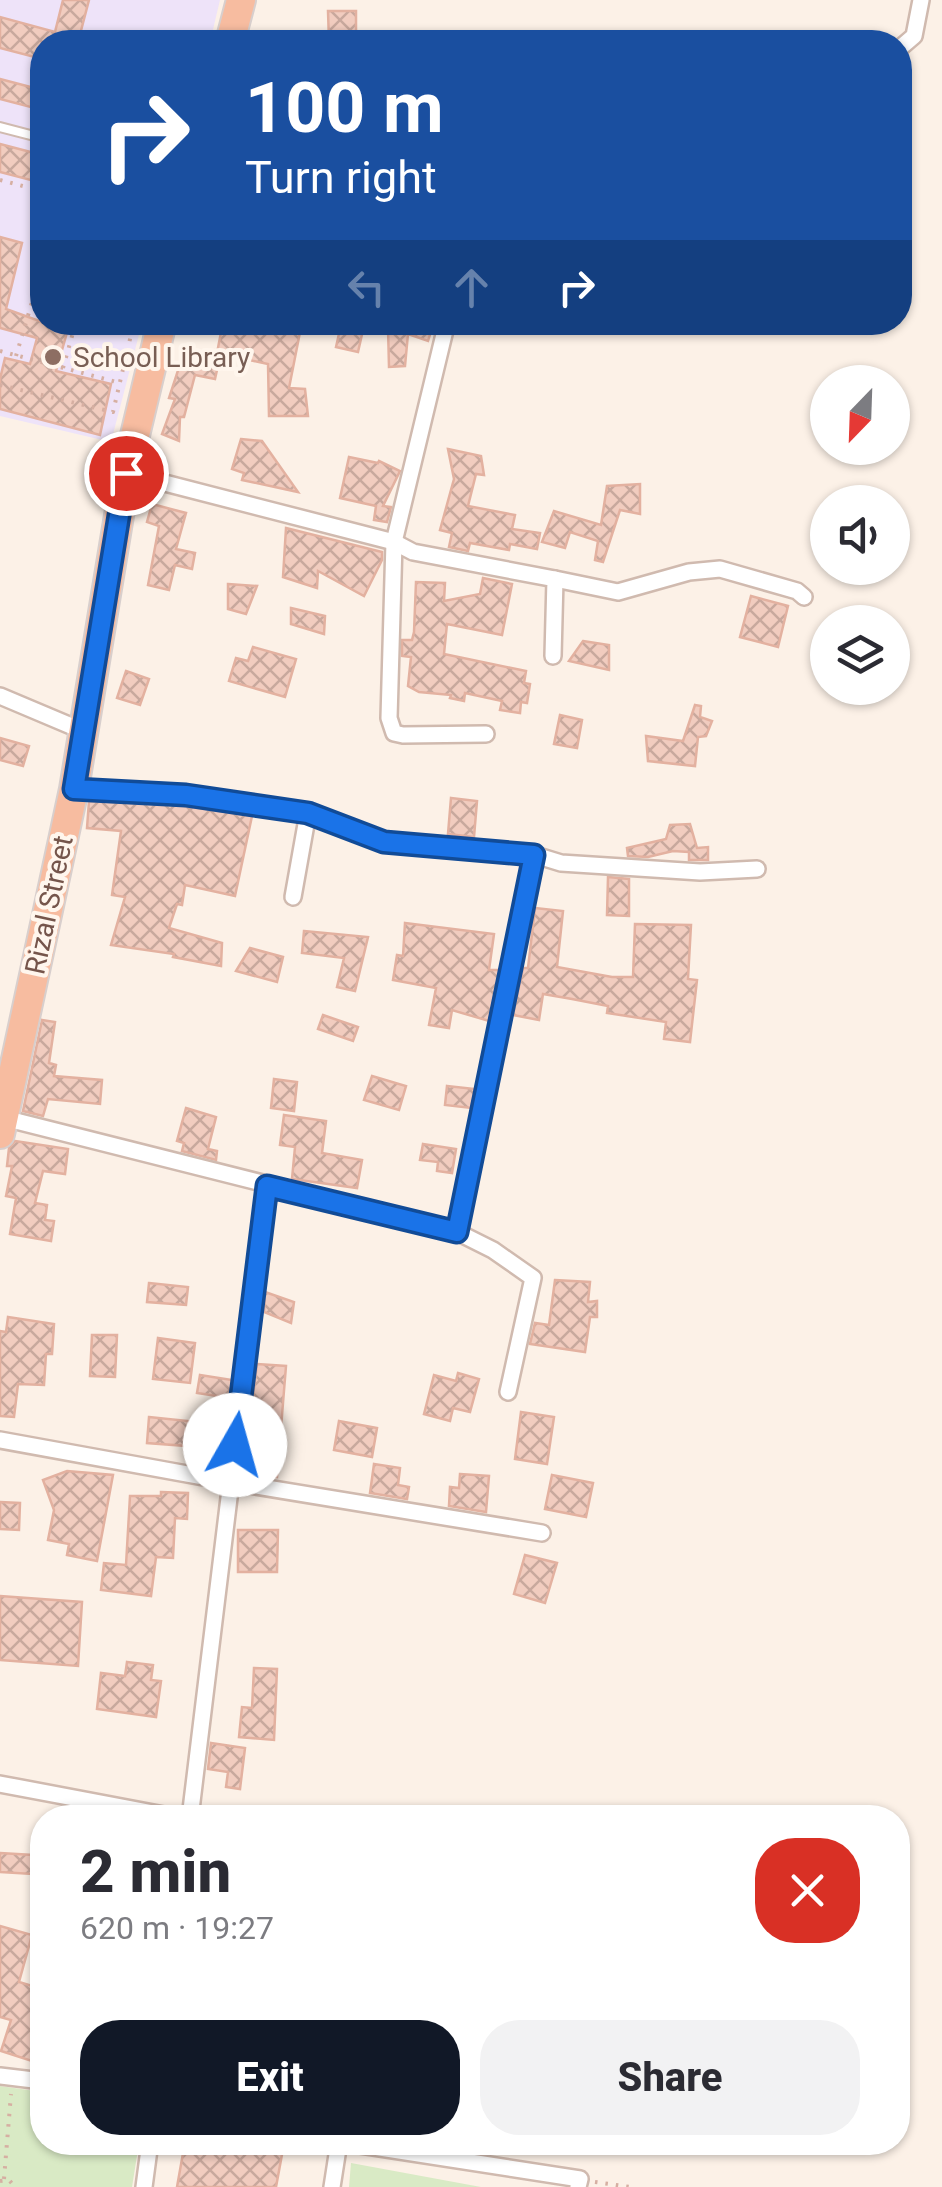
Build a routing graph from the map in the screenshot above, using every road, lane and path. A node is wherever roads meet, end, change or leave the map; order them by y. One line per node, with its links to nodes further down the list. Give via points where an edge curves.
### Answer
1 (241, 0): 3 (highway)
2 (921, 0): 4 (street)
3 (233, 30)
4 (912, 38)
5 (0, 127): 6 (lane)
6 (30, 135)
7 (0, 180): 8 (path)
8 (30, 188)
9 (30, 309): 15 (path)
10 (72, 335): 16 (path)
11 (131, 335): 17 (path)
12 (159, 335): 19 (highway, Rizal Street)
13 (444, 335): 20 (street)
14 (0, 351): 15 (path)
15 (16, 356): 16 (path)
16 (63, 368): 17 (path)
17 (120, 383): 18 (path, via 113,412)
18 (0, 385)
19 (126, 473): 20 (street); 25 (highway, Rizal Street)
20 (394, 542): 21 (street, via 413,552); 26 (street, via 388,718 394,733)
21 (555, 579): 22 (street, via 618,592 720,570); 23 (street)
22 (804, 597)
23 (553, 656)
24 (0, 696): 25 (street)
25 (83, 731): 27 (highway, Rizal Street)
26 (486, 734)
27 (74, 789): 28 (street, via 180,794); 32 (highway, Rizal Street)
28 (308, 813): 29 (street, via 384,842); 31 (street)
29 (534, 855): 30 (street, via 560,863 700,872); 34 (street)
30 (758, 869)
31 (292, 897)
32 (1, 1123): 33 (street)
33 (267, 1186): 34 (street); 37 (street)
34 (457, 1232): 35 (street, via 534,1278)
35 (508, 1392)
36 (0, 1440): 37 (street)
37 (231, 1482): 38 (street); 41 (street)
38 (542, 1534)
39 (0, 1784): 40 (street)
40 (111, 1805)
41 (192, 1805)
42 (6, 2076): 46 (path)
43 (148, 2155): 49 (street)
44 (338, 2155): 50 (street)
45 (416, 2155): 47 (street)
46 (2, 2180): 48 (path)
47 (579, 2183): 51 (path)
48 (16, 2187)
49 (144, 2187)
50 (332, 2187)
51 (630, 2187)

